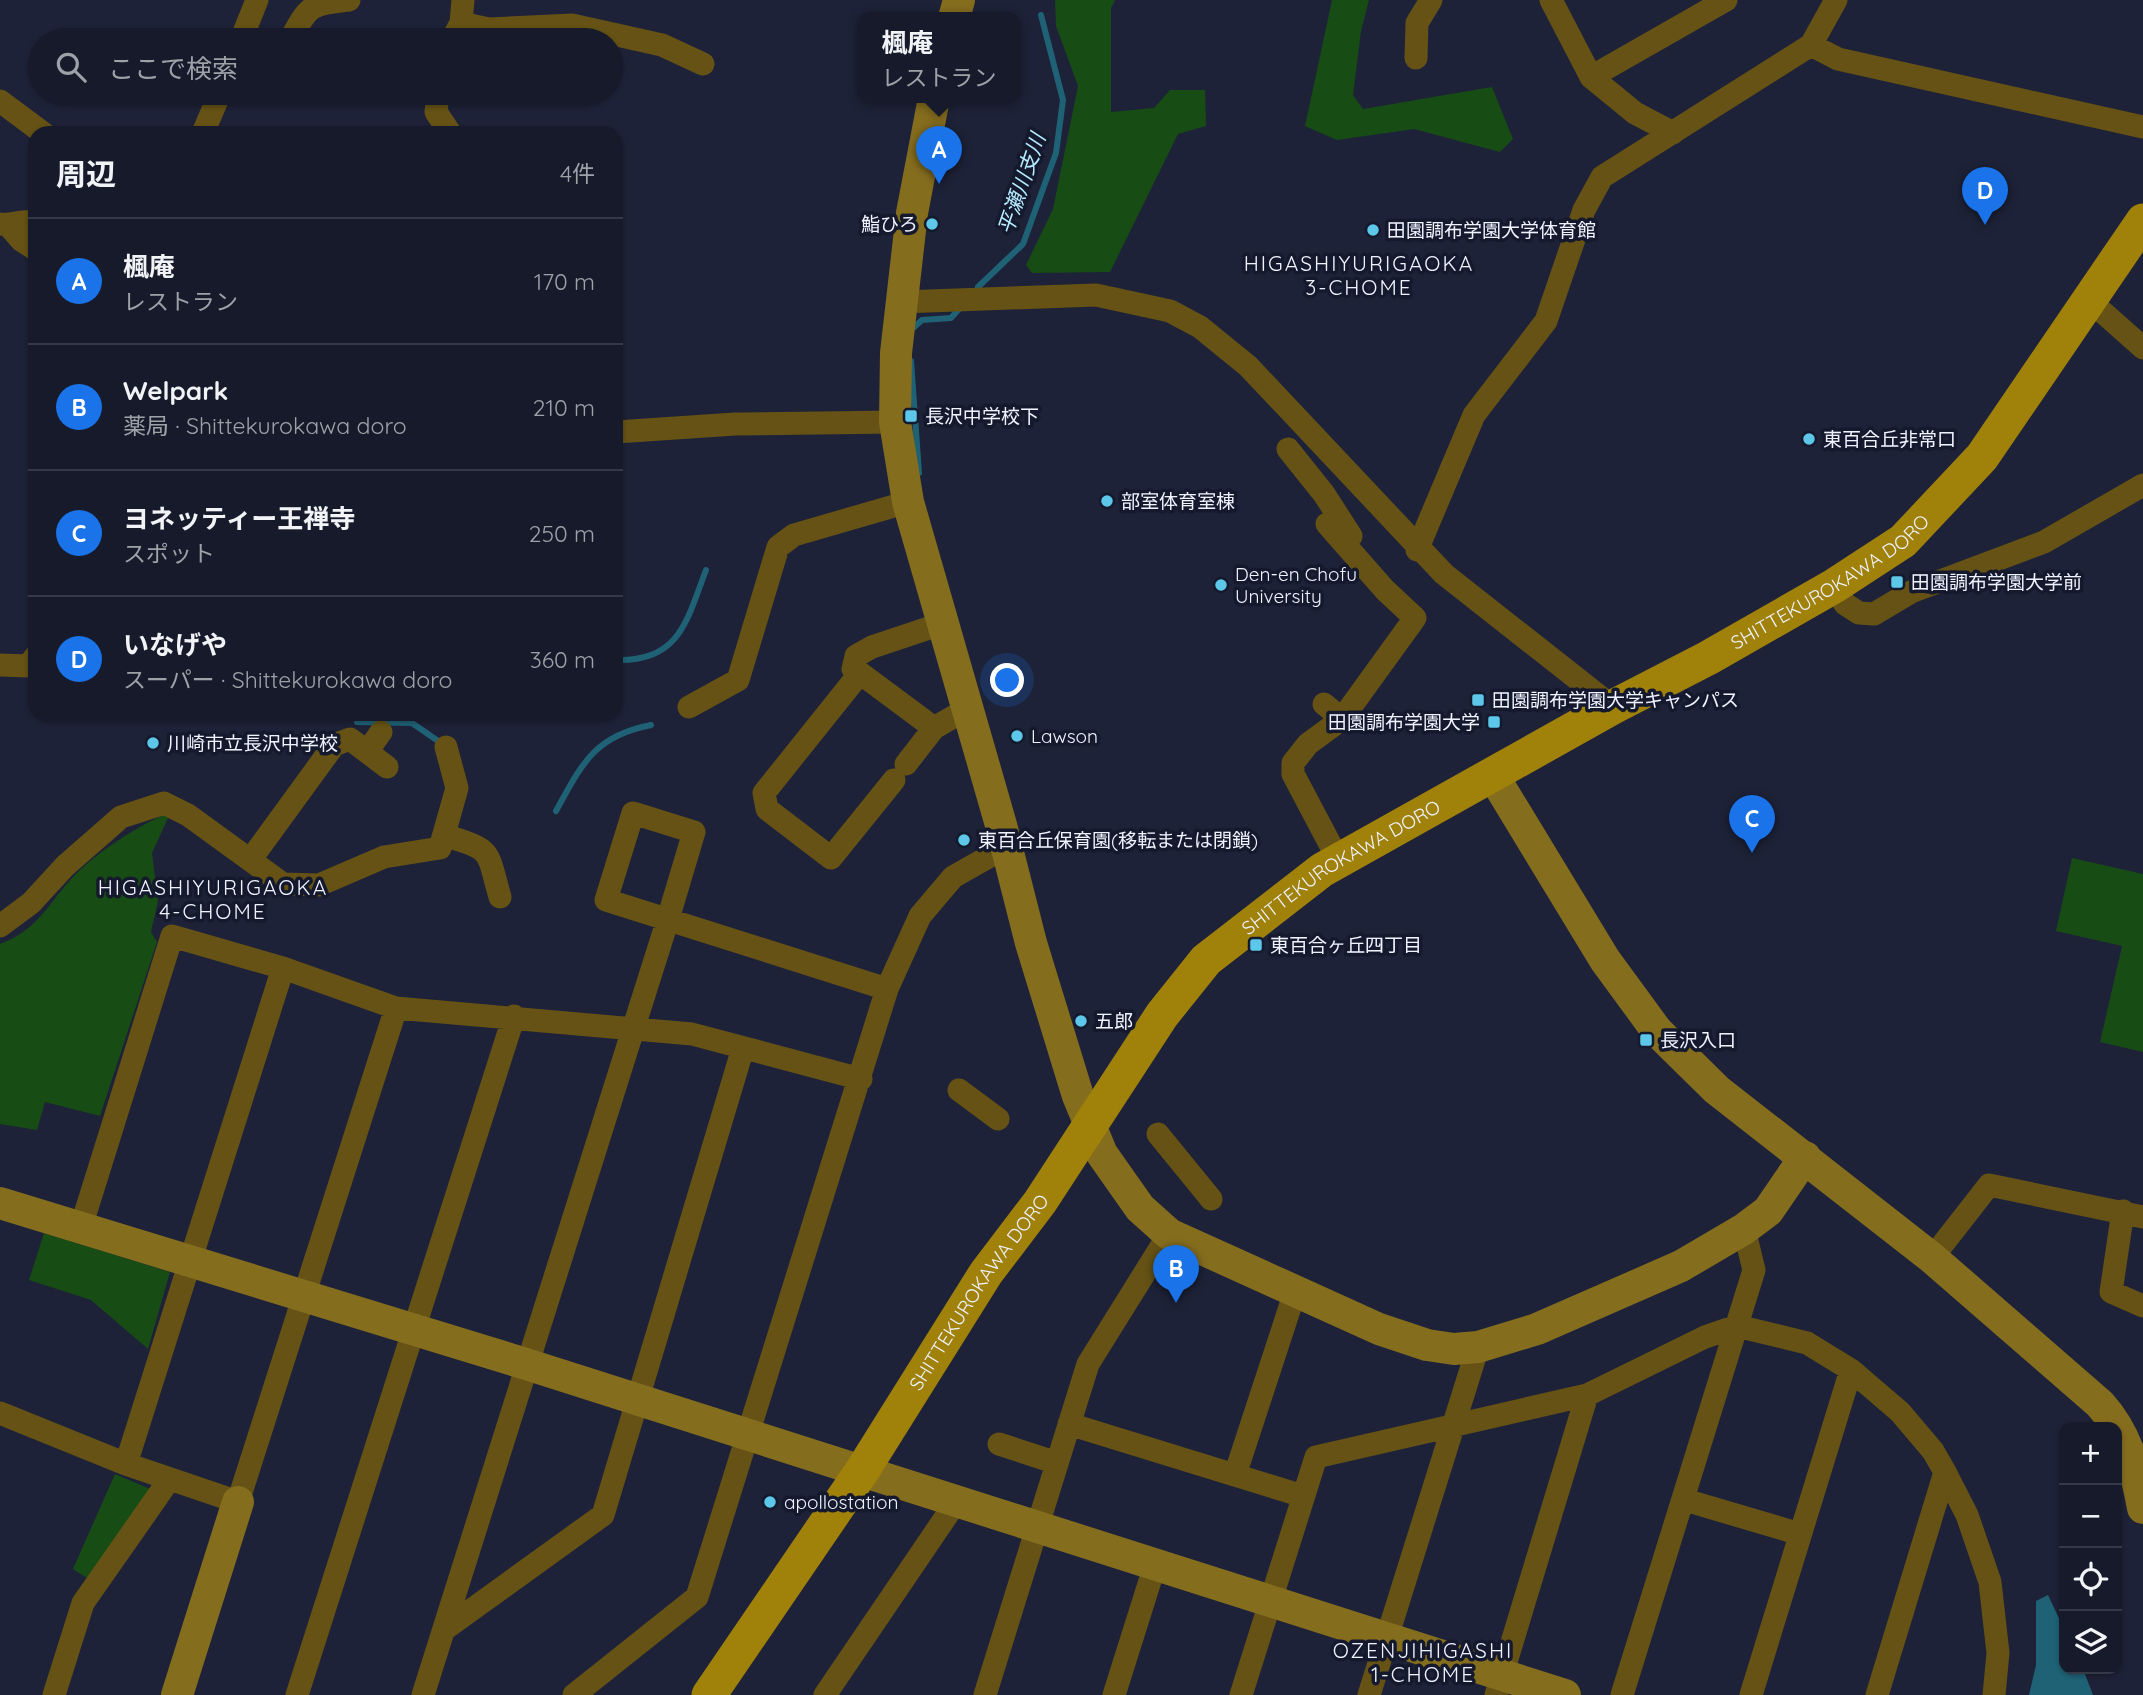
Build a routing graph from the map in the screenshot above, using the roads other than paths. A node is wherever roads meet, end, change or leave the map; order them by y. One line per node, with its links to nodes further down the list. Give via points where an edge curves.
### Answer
1 (257, 0): 8 (street)
2 (349, 0): 9 (street, via 314,5)
3 (1431, 0): 15 (street, via 1417,23)
4 (1551, 0): 17 (street)
5 (1726, 0): 17 (street)
6 (1836, 0): 14 (street)
7 (459, 21): 10 (street)
8 (246, 28)
9 (297, 28)
10 (485, 28)
11 (510, 28): 12 (street)
12 (586, 28)
13 (623, 36): 16 (street, via 662,45)
14 (1811, 45): 25 (street, via 1838,59); 26 (street)
15 (1416, 58)
16 (703, 64)
17 (1591, 77): 26 (street, via 1636,113)
18 (0, 101): 22 (street)
19 (933, 103): 32 (street)
20 (215, 105): 23 (street)
21 (437, 105): 24 (street, via 436,113)
22 (34, 126)
23 (206, 126)
24 (445, 126)
25 (2143, 127)
26 (1673, 133): 40 (street, via 1602,177 1584,209 1546,321 1474,415)
27 (28, 220): 29 (street)
28 (2143, 221): 31 (main road, SHITTEKUROKAWA DORO)
29 (4, 225): 30 (street)
30 (28, 244)
31 (2089, 300): 33 (street); 42 (main road, SHITTEKUROKAWA DORO, via 1982,457 1949,495 1903,541)
32 (901, 302): 34 (street); 40 (street, via 1096,295 1170,311 1200,327 1248,366)
33 (2143, 348)
34 (895, 422): 35 (street, via 735,424); 38 (street)
35 (623, 432)
36 (1287, 449): 41 (street, via 1324,494 1359,550)
37 (2143, 485): 42 (street, via 2044,542 1911,592 1874,614 1859,613 1845,604)
38 (908, 502): 43 (street); 48 (street, via 794,535 778,547 738,680)
39 (1327, 524): 41 (street)
40 (1417, 550): 49 (street)
41 (1360, 562): 51 (street, via 1415,618)
42 (1834, 586): 49 (main road, SHITTEKUROKAWA DORO)
43 (944, 623): 46 (street, via 856,656 853,669); 50 (street)
44 (0, 665): 45 (street)
45 (28, 666)
46 (857, 677): 52 (street, via 860,673); 52 (street, via 793,745 764,793 767,809 831,858)
47 (1324, 704): 51 (street)
48 (690, 707)
49 (1613, 707): 57 (main road, SHITTEKUROKAWA DORO)
50 (967, 709): 52 (street); 59 (street)
51 (1342, 719): 61 (street, via 1308,744 1293,763 1293,775)
52 (934, 728)
53 (381, 732): 55 (street)
54 (446, 747): 58 (street, via 457,788)
55 (367, 752): 56 (street); 60 (street, via 350,739 334,745)
56 (387, 767)
57 (1492, 774): 61 (main road, SHITTEKUROKAWA DORO); 75 (street, via 1605,960 1657,1031 1717,1090)
58 (444, 835): 60 (street, via 440,848 384,857 319,885 283,884); 62 (street, via 482,847)
59 (1006, 847): 66 (street, via 953,877 920,916); 81 (street, via 1078,1096 1102,1154 1140,1208)
60 (251, 859): 64 (street, via 164,803 121,817 31,903)
61 (1339, 861): 101 (main road, SHITTEKUROKAWA DORO, via 1225,942 1190,979 948,1331)
62 (500, 897)
63 (668, 919): 63 (street, via 606,900 633,813 694,832); 66 (street); 69 (street)
64 (0, 926)
65 (283, 968): 67 (street); 79 (street, via 172,936); 83 (street)
66 (887, 989): 71 (street)
67 (396, 1008): 68 (street); 85 (street)
68 (514, 1016): 69 (street); 88 (street)
69 (632, 1028): 70 (street, via 692,1034); 90 (street)
70 (743, 1048): 71 (street); 93 (street)
71 (861, 1079): 97 (street)
72 (959, 1090): 73 (street)
73 (998, 1119)
74 (1158, 1135): 76 (street)
75 (1805, 1157): 80 (street, via 1768,1211); 82 (street)
76 (1211, 1199)
77 (0, 1203): 79 (street)
78 (2133, 1214): 82 (street, via 1989,1185); 86 (street, via 2111,1292)
79 (81, 1227): 83 (street)
80 (1744, 1229): 87 (street, via 1754,1270); 89 (street, via 1625,1292 1537,1329)
81 (1169, 1234): 84 (street); 95 (street, via 1088,1364)
82 (1932, 1258): 109 (street, via 2108,1413 2121,1431 2137,1474)
83 (190, 1260): 85 (street); 100 (street)
84 (1295, 1292): 89 (street, via 1399,1337 1454,1349); 103 (street)
85 (304, 1296): 88 (street); 107 (street)
86 (2143, 1306)
87 (1737, 1326): 91 (street, via 1807,1343); 92 (street); 106 (street)
88 (414, 1329): 90 (street); 119 (street)
89 (1478, 1347): 96 (street)
90 (526, 1364): 93 (street); 114 (street)
91 (1852, 1370): 102 (street, via 1900,1412); 111 (street)
92 (1587, 1395): 96 (street); 116 (street)
93 (637, 1400): 97 (street); 114 (street, via 603,1515)
94 (0, 1413): 100 (street)
95 (1069, 1424): 99 (street); 103 (street)
96 (1453, 1424): 105 (street, via 1316,1457); 115 (street)
97 (746, 1433): 101 (street); 121 (street, via 697,1597)
98 (999, 1444): 99 (street)
99 (1057, 1463): 110 (street)
100 (125, 1464): 104 (street)
101 (862, 1471): 108 (street); 122 (main road, SHITTEKUROKAWA DORO)
102 (1945, 1472): 131 (street); 132 (street, via 1967,1515 1990,1582 1998,1653)
103 (1235, 1475): 105 (street)
104 (169, 1480): 107 (street); 117 (street, via 83,1603)
105 (1303, 1496): 113 (street)
106 (1685, 1500): 111 (street); 129 (street)
107 (238, 1502): 118 (street)
108 (956, 1502): 110 (street); 123 (street)
109 (2143, 1508)
110 (1037, 1527): 112 (street); 124 (street)
111 (1800, 1534): 130 (street)
112 (1155, 1565): 113 (street); 125 (street)
113 (1270, 1601): 115 (street); 126 (street)
114 (444, 1629): 120 (street)
115 (1386, 1638): 116 (street); 127 (street)
116 (1499, 1685): 128 (street)
117 (54, 1695)
118 (177, 1695)
119 (298, 1695)
120 (424, 1695)
121 (574, 1695)
122 (709, 1695)
123 (825, 1695)
124 (985, 1695)
125 (1114, 1695)
126 (1241, 1695)
127 (1369, 1695)
128 (1565, 1695)
129 (1622, 1695)
130 (1751, 1695)
131 (1877, 1695)
132 (1994, 1695)

